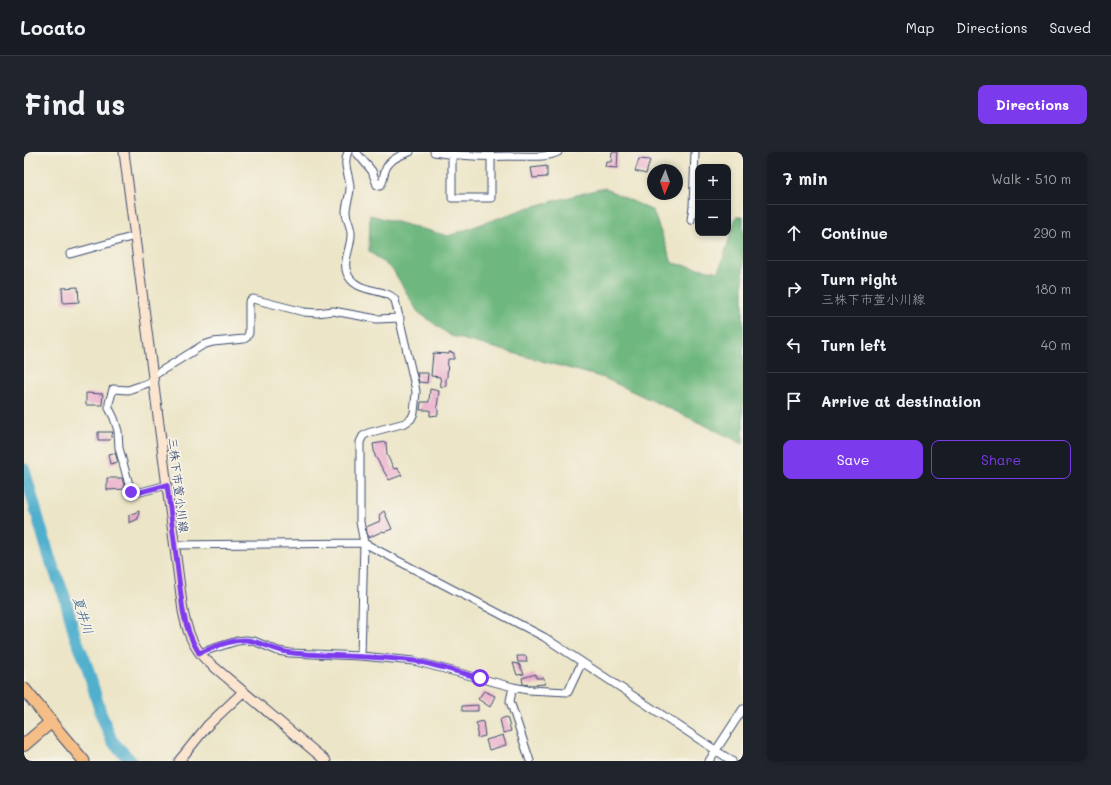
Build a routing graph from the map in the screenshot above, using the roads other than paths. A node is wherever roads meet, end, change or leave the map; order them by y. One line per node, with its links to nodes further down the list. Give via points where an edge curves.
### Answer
1 (124, 152): 11 (main road, 三株下市萱小川線)
2 (348, 152): 13 (street, via 346,164 350,189 346,212 352,239 346,257 346,270 358,285 394,297)
3 (356, 152): 4 (street, via 372,171 377,185 380,186 390,163)
4 (410, 152)
5 (434, 152): 8 (street)
6 (558, 152): 9 (street, via 543,156)
7 (695, 152): 10 (street)
8 (456, 154): 9 (street); 9 (street, via 452,198 491,198)
9 (491, 157)
10 (690, 220)
11 (135, 236): 12 (street); 14 (main road, 三株下市萱小川線)
12 (70, 254)
13 (400, 318): 14 (street, via 370,319 339,312 304,312 253,299 249,302 248,337 203,345); 16 (street, via 416,392 414,413 405,423 368,433 360,442 360,522)
14 (153, 379): 15 (main road, 三株下市萱小川線); 15 (street, via 128,390 113,389 108,403 118,431 119,448 131,492 133,494)
15 (167, 485): 17 (main road, 三株下市萱小川線)
16 (364, 543): 17 (street); 18 (street); 20 (street, via 551,642)
17 (175, 545): 19 (main road, 三株下市萱小川線, via 187,629)
18 (361, 652): 19 (street, via 290,653 246,640); 21 (street, via 414,661)
19 (199, 653): 23 (main road, 三株下市萱小川線)
20 (582, 662): 21 (street, via 568,692); 27 (street)
21 (513, 687): 31 (street, via 510,702)
22 (24, 689): 25 (highway)
23 (243, 692): 29 (main road, via 208,725); 30 (main road, 三株下市萱小川線)
24 (743, 709): 27 (street)
25 (51, 722): 26 (highway); 28 (main road)
26 (24, 745)
27 (718, 747): 32 (street); 33 (street)
28 (84, 761)
29 (180, 761)
30 (326, 761)
31 (530, 761)
32 (709, 761)
33 (732, 761)

